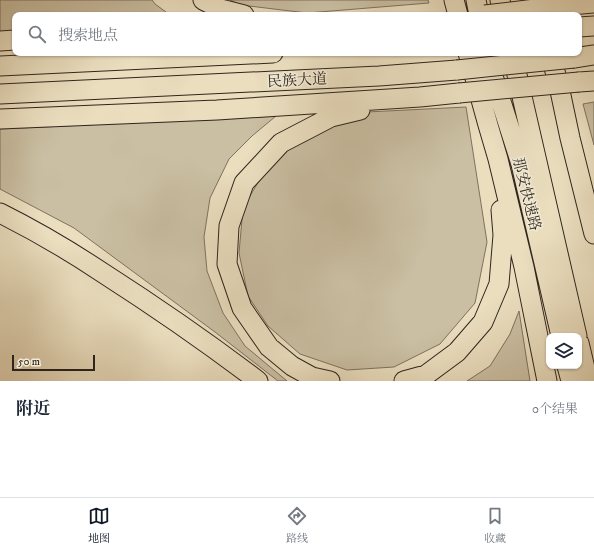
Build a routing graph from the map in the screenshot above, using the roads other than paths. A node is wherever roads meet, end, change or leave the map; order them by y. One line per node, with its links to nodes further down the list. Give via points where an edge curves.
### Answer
1 (203, 0): 7 (highway)
2 (454, 0): 8 (highway)
3 (476, 0): 9 (highway)
4 (500, 0): 10 (highway)
5 (536, 0): 12 (highway)
6 (589, 3): 11 (highway, bridge)
7 (232, 12)
8 (457, 12)
9 (478, 12)
10 (502, 12)
11 (511, 12)
12 (539, 12)
13 (594, 26): 14 (highway)
14 (582, 27)
15 (12, 40): 16 (highway)
16 (0, 41)
17 (594, 55): 25 (highway, 民族大道, bridge, via 379,76)
18 (210, 56): 23 (highway, 民族大道)
19 (469, 56): 29 (highway)
20 (488, 56): 33 (highway, 那安快速路, via 521,164)
21 (513, 56): 34 (highway, 那安快速路)
22 (551, 56): 28 (highway)
23 (0, 66)
24 (587, 81): 26 (highway, bridge)
25 (0, 94)
26 (420, 97): 27 (highway); 38 (highway, via 331,117 281,143 244,183 229,226 228,264 242,308 269,347 292,366 312,377)
27 (0, 119)
28 (570, 138): 30 (highway); 32 (highway)
29 (498, 159): 39 (highway, via 503,235 498,284 483,322 457,352 426,374); 40 (highway, via 524,267)
30 (594, 205)
31 (0, 213): 37 (highway, via 77,256 139,296)
32 (594, 234)
33 (560, 333)
34 (577, 333)
35 (582, 356): 42 (highway)
36 (568, 369): 41 (highway)
37 (258, 381)
38 (330, 381)
39 (404, 381)
40 (547, 381)
41 (570, 381)
42 (588, 381)

